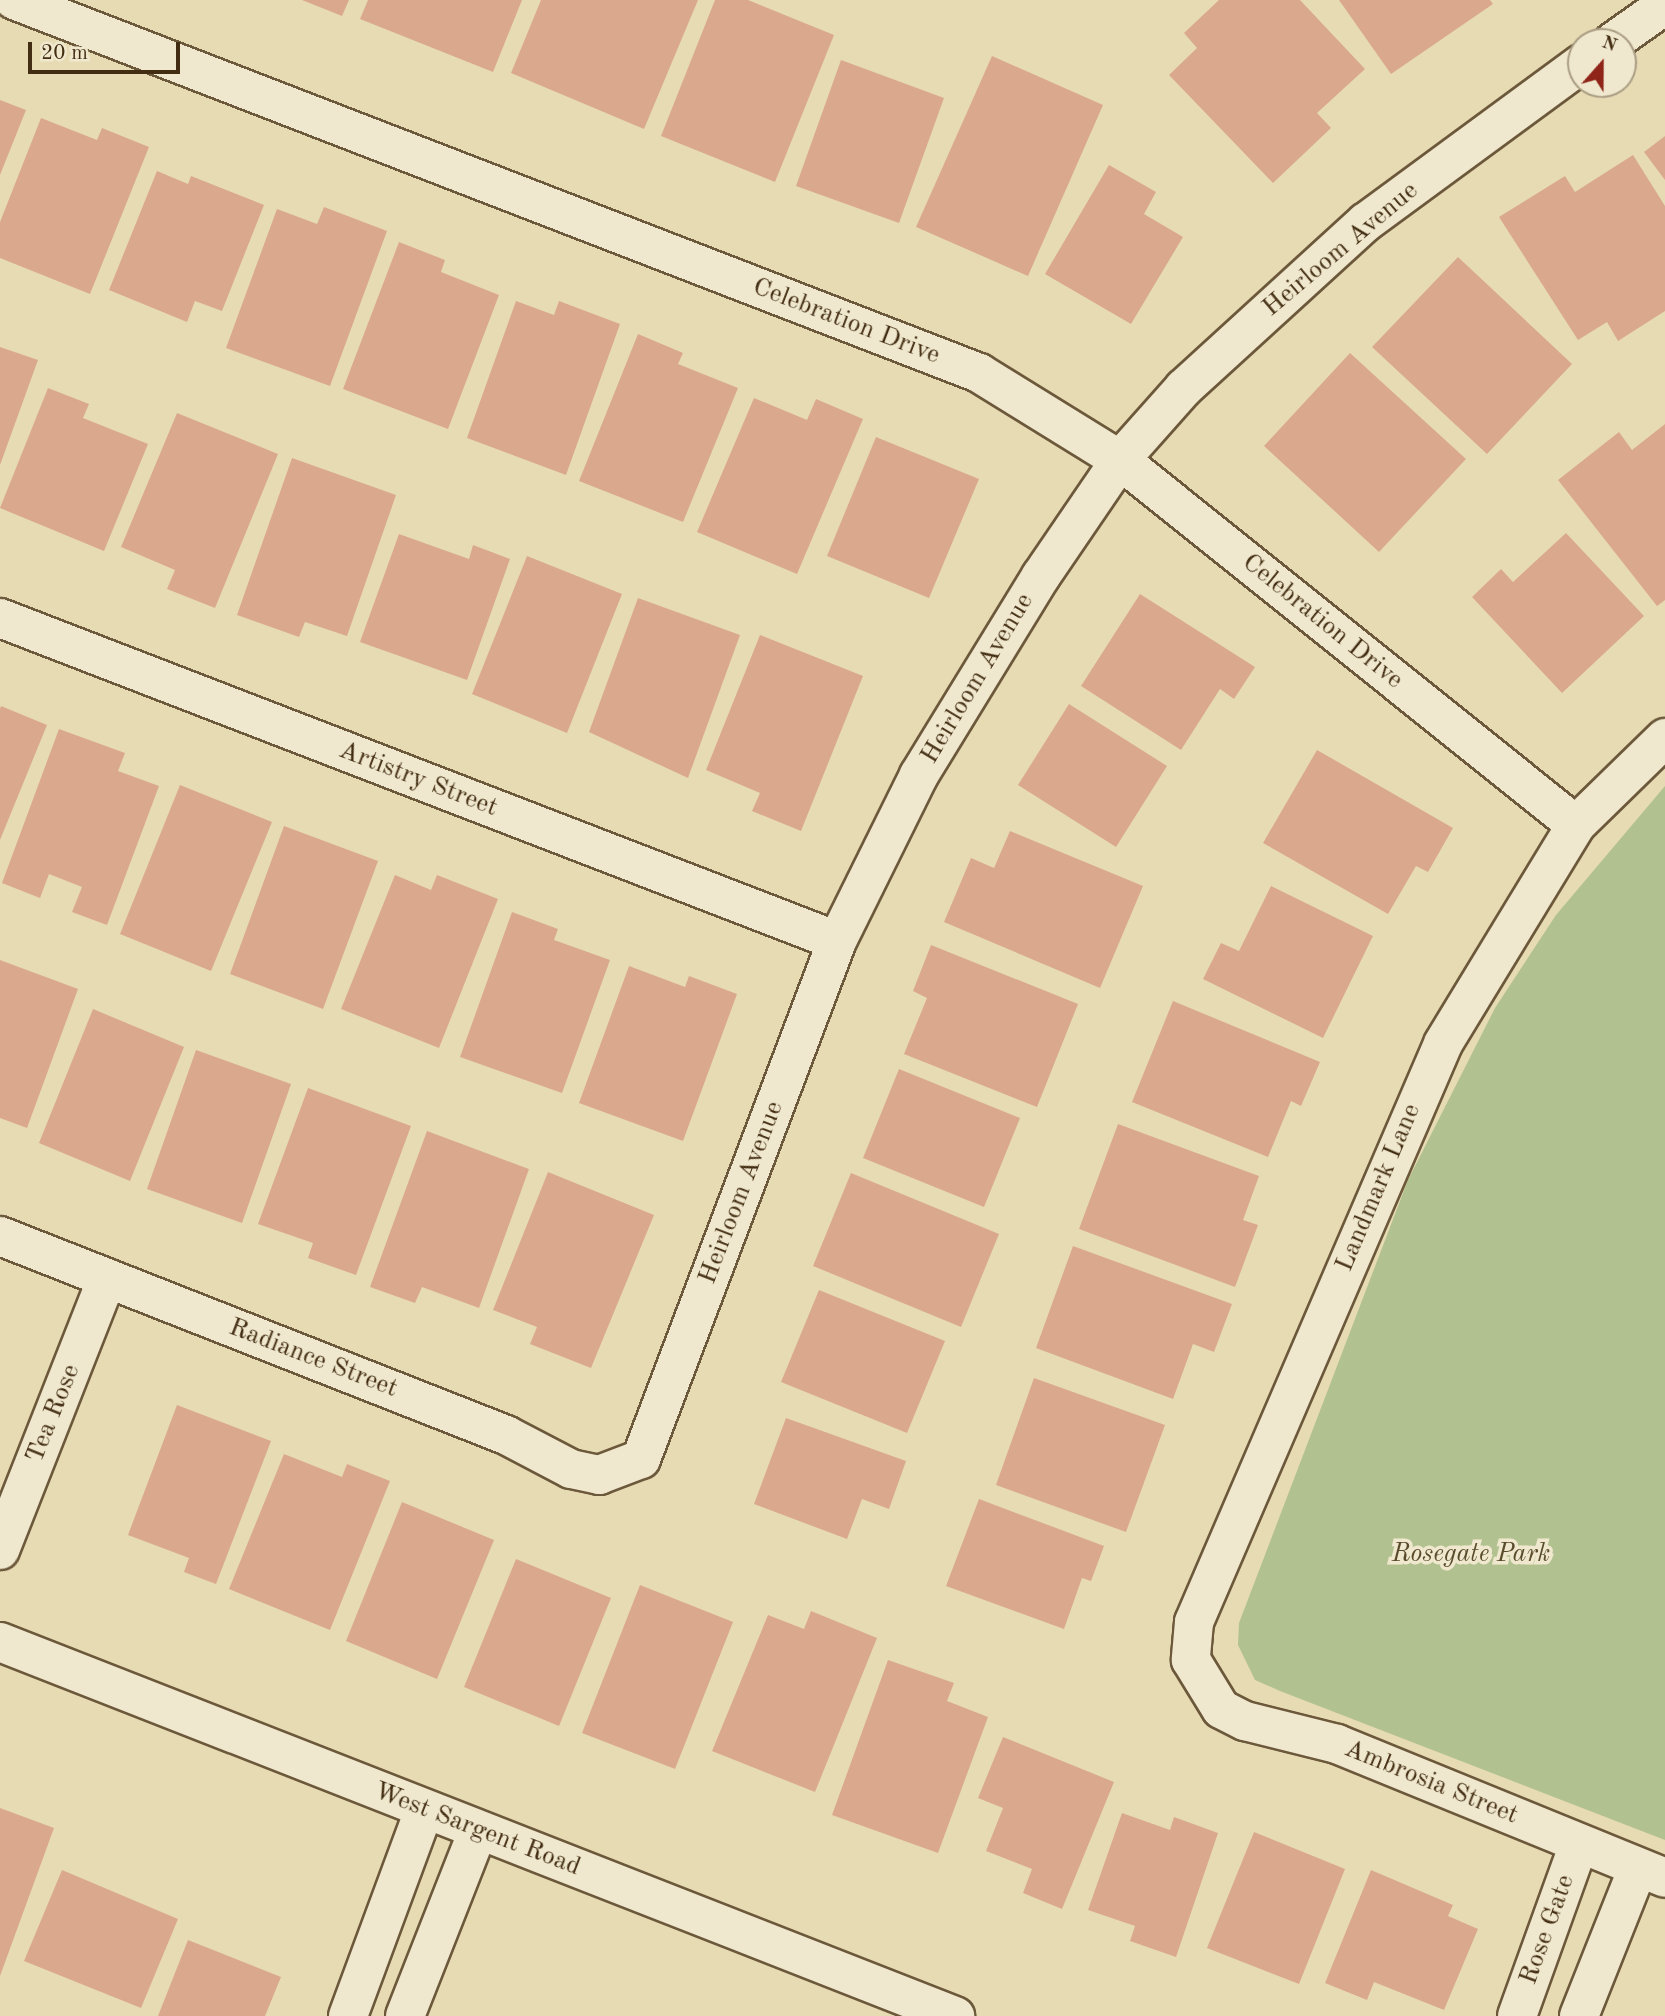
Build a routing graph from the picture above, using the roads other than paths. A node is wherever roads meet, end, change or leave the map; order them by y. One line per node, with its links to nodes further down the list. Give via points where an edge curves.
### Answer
1 (13, 0): 5 (street, Celebration Drive, via 979,373)
2 (1665, 5): 3 (street)
3 (1633, 28)
4 (1567, 74): 5 (street, Heirloom Avenue, via 1366,222 1184,388)
5 (1120, 460): 8 (street, Celebration Drive); 9 (street, Heirloom Avenue, via 947,726)
6 (0, 618): 9 (street, Artistry Street)
7 (1665, 738): 8 (street, Landmark Lane)
8 (1576, 825): 15 (street, Landmark Lane, via 1449,1032 1397,1140 1249,1507 1194,1622 1191,1660)
9 (837, 941): 12 (street, Heirloom Avenue, via 653,1435 641,1459)
10 (0, 1236): 11 (street, Radiance Street)
11 (107, 1278): 12 (street, Radiance Street, via 506,1435 571,1469 599,1475); 13 (street, Tea Rose)
12 (625, 1468)
13 (0, 1550)
14 (0, 1642): 16 (street, West Sargent Road)
15 (1204, 1686): 18 (street, Ambrosia Street, via 1222,1709 1245,1721 1336,1744)
16 (424, 1810): 17 (street, West Sargent Road); 20 (street)
17 (478, 1831): 21 (street); 22 (street, West Sargent Road)
18 (1579, 1844): 19 (street, Ambrosia Street); 23 (street, Rose Gate)
19 (1651, 1873): 24 (street)
20 (348, 2016)
21 (405, 2016)
22 (955, 2016)
23 (1517, 2016)
24 (1579, 2016)

